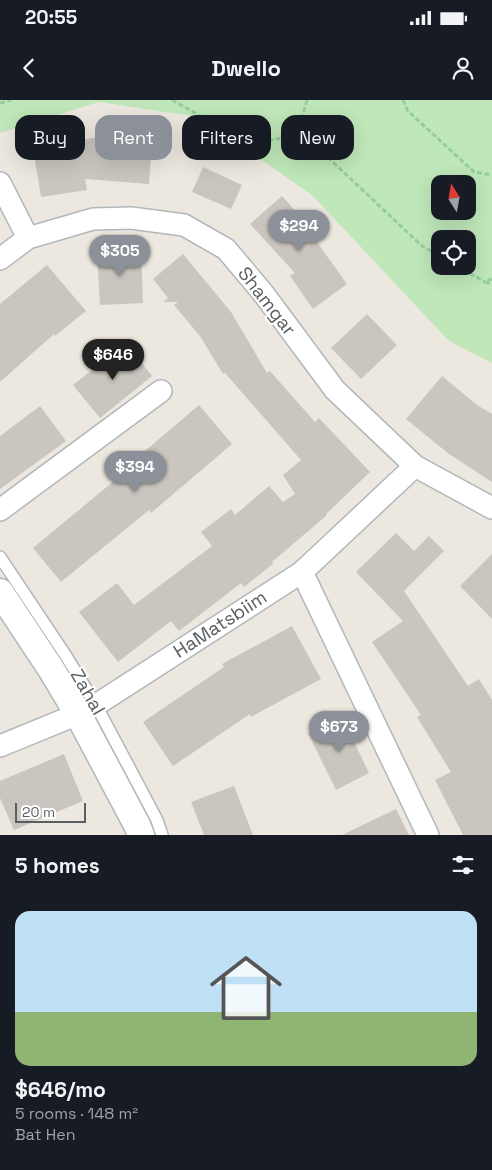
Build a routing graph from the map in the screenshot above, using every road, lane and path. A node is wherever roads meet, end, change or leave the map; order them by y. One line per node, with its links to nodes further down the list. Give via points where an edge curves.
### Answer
1 (11, 100): 5 (path)
2 (172, 100): 7 (path, via 217,125 268,140)
3 (307, 100): 6 (path)
4 (403, 100): 9 (path, via 408,111 474,172)
5 (0, 103)
6 (303, 115)
7 (281, 138)
8 (331, 160): 12 (path)
9 (492, 175)
10 (0, 183): 11 (street)
11 (28, 238): 13 (street, Shamgar); 19 (street, Shamgar, via 93,219 131,218 184,225 226,250 263,292 335,390)
12 (431, 251)
13 (0, 259)
14 (473, 275): 16 (path)
15 (492, 280): 16 (path)
16 (485, 282): 17 (path)
17 (492, 285)
18 (161, 391): 21 (street)
19 (415, 466): 20 (street, Shamgar); 23 (street, HaMatsbiim)
20 (492, 508)
21 (0, 510)
22 (0, 557): 25 (lane, Zahal, via 66,656)
23 (302, 572): 25 (street, HaMatsbiim); 29 (street)
24 (0, 592): 25 (street, Zahal, via 51,668)
25 (87, 709): 26 (street, HaMatsbiim); 27 (street, Zahal); 28 (lane, Zahal, via 157,820)
26 (0, 746)
27 (141, 835)
28 (162, 835)
29 (428, 835)

